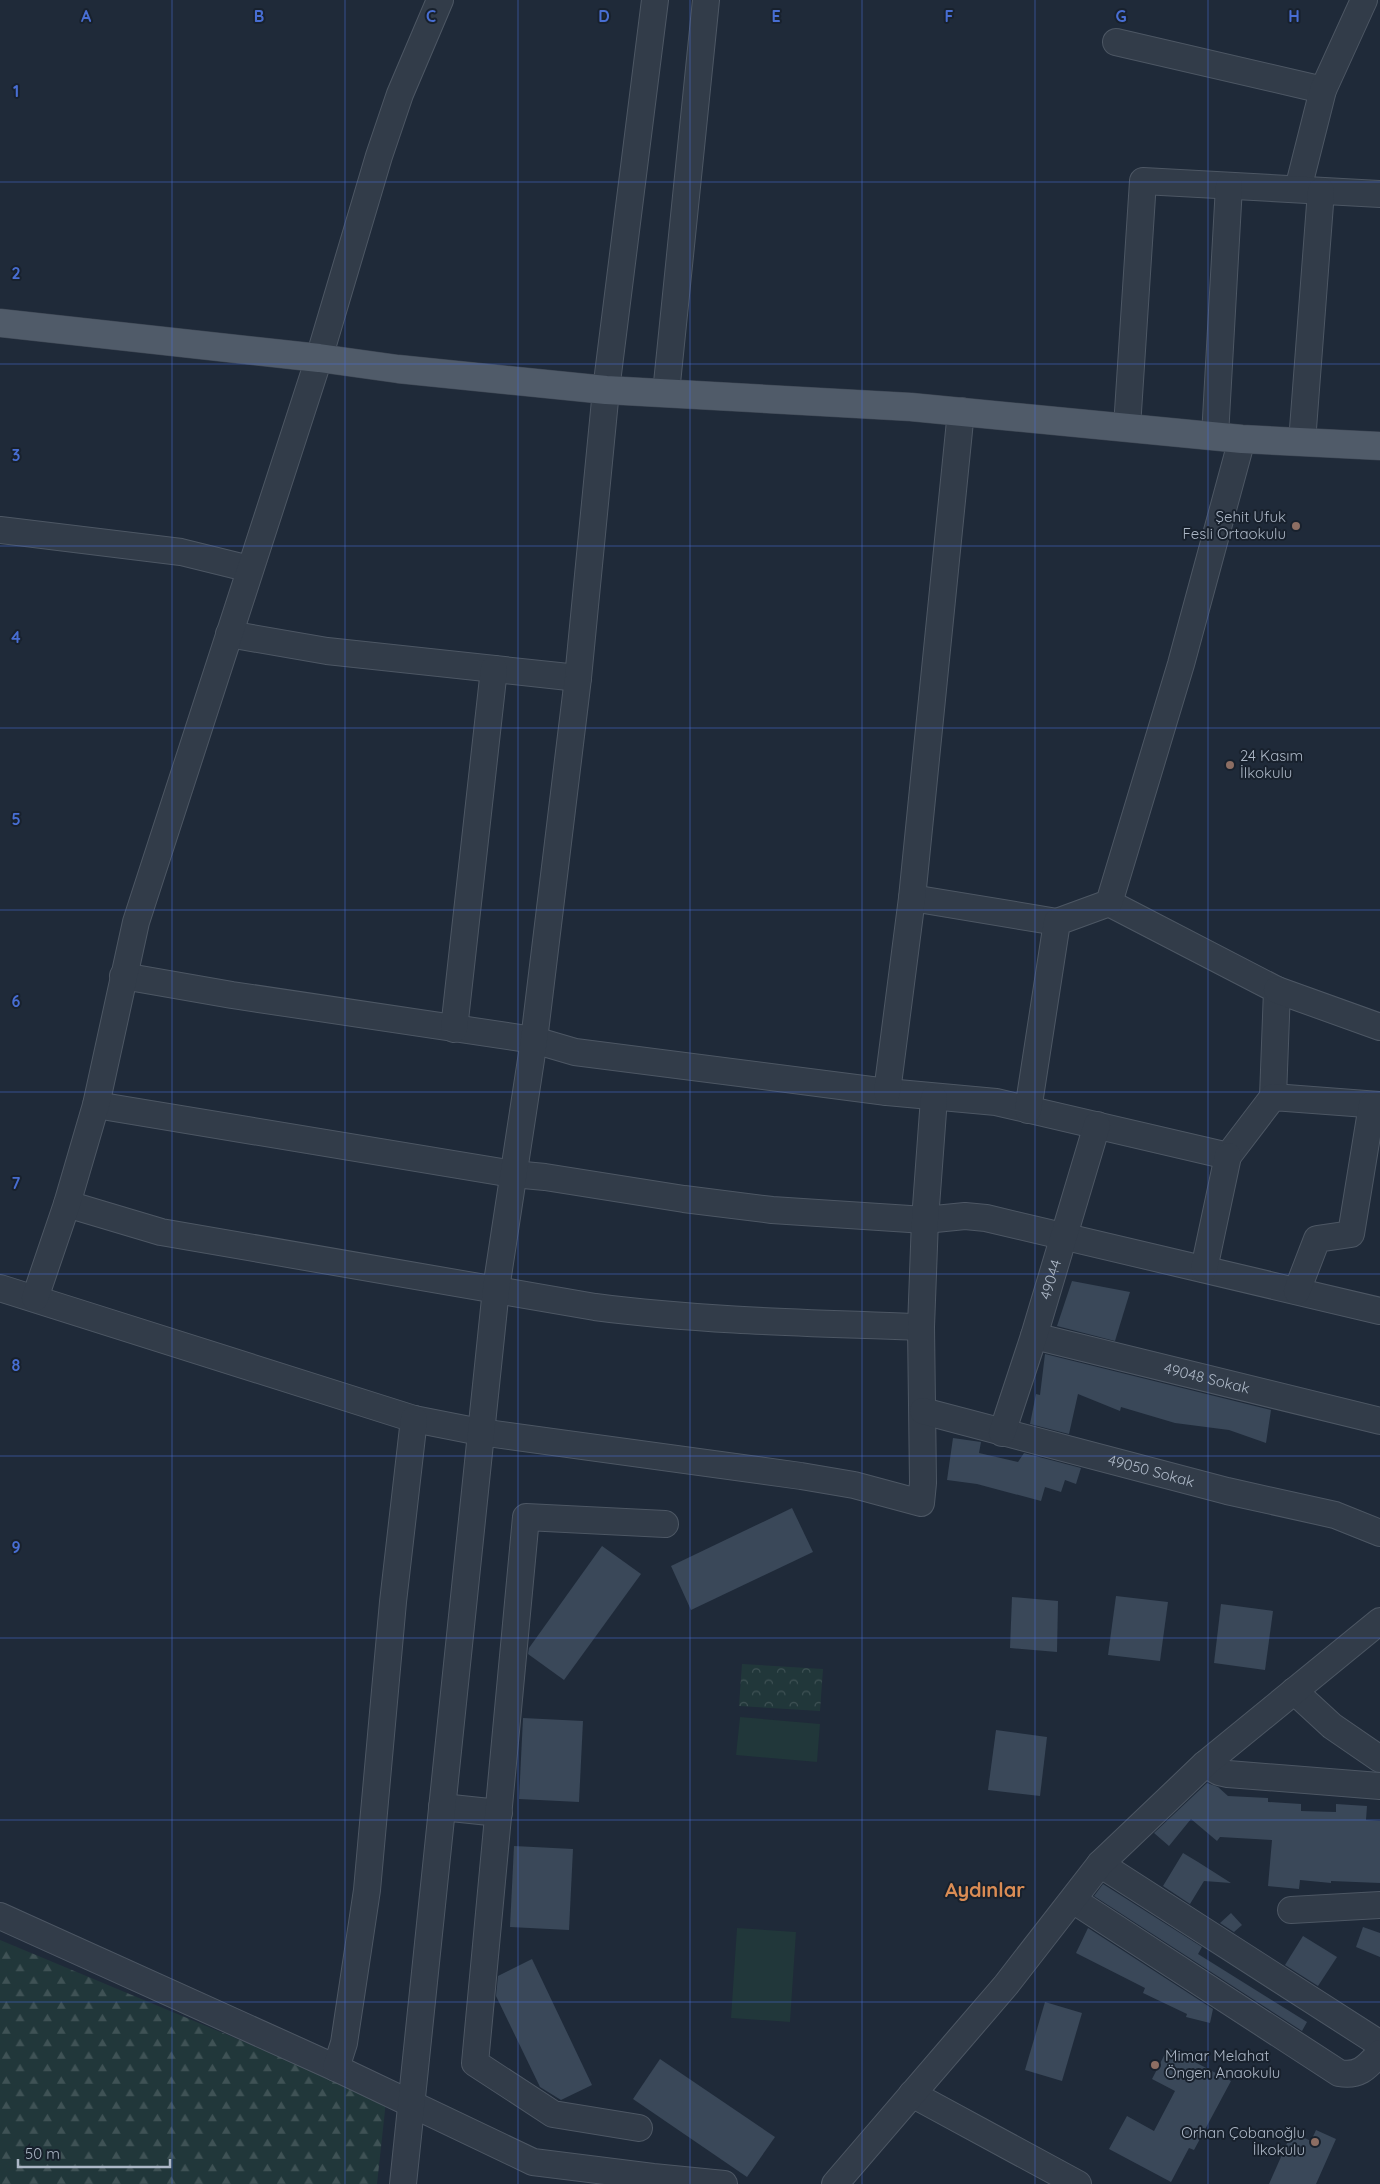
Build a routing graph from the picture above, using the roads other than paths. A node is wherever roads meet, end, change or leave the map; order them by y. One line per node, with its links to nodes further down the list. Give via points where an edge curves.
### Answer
1 (440, 0): 11 (street, via 378,156)
2 (655, 0): 12 (street)
3 (706, 0): 13 (street)
4 (1364, 0): 6 (street)
5 (1116, 42): 6 (street)
6 (1323, 90): 8 (street)
7 (1229, 186): 8 (street); 15 (street, via 1143,181); 16 (street)
8 (1309, 190): 9 (street); 18 (street)
9 (1380, 194)
10 (0, 323): 11 (main road)
11 (319, 358): 12 (main road); 21 (street)
12 (606, 390): 13 (main road); 24 (street)
13 (666, 393): 14 (main road, via 911,406)
14 (961, 412): 15 (main road); 25 (street)
15 (1127, 427): 16 (main road)
16 (1215, 436): 17 (main road)
17 (1242, 438): 18 (main road); 26 (street, via 1181,664)
18 (1302, 442): 19 (main road)
19 (1380, 446)
20 (0, 530): 21 (street, via 181,552)
21 (250, 569): 22 (street)
22 (230, 634): 23 (street, via 327,651); 28 (street, via 136,922)
23 (494, 669): 24 (street); 30 (street)
24 (578, 678): 32 (street)
25 (912, 898): 27 (street); 33 (street)
26 (1108, 903): 27 (street); 29 (street)
27 (1057, 922): 38 (street)
28 (123, 976): 30 (street); 36 (street)
29 (1277, 990): 31 (street); 35 (street)
30 (454, 1028): 32 (street)
31 (1380, 1028)
32 (534, 1040): 33 (street, via 575,1052); 41 (street)
33 (888, 1092): 34 (street)
34 (934, 1098): 38 (street, via 996,1102); 43 (street)
35 (1273, 1098): 37 (street); 40 (street)
36 (96, 1104): 41 (street); 42 (street)
37 (1376, 1105): 48 (street, via 1351,1234 1317,1239)
38 (1028, 1110): 39 (street)
39 (1097, 1125): 40 (street); 44 (street, 49044)
40 (1228, 1156): 45 (street)
41 (513, 1174): 43 (street, via 772,1210); 47 (street)
42 (67, 1204): 47 (street, via 161,1232); 49 (street)
43 (925, 1220): 44 (street, via 965,1216 986,1218); 51 (street)
44 (1064, 1235): 45 (street); 52 (street, 49044)
45 (1204, 1269): 48 (street)
46 (0, 1288): 49 (street)
47 (496, 1289): 51 (street, via 664,1316); 56 (street)
48 (1297, 1292): 50 (street)
49 (35, 1298): 54 (street)
50 (1380, 1311)
51 (921, 1327): 53 (street)
52 (1034, 1336): 55 (street, 49048 Sokak); 57 (street, 49044)
53 (923, 1411): 56 (street, via 921,1503 854,1485 802,1476); 57 (street, 49050 Sokak)
54 (414, 1419): 56 (street); 74 (street, via 392,1602 367,1890 344,2043)
55 (1380, 1421)
56 (480, 1432): 65 (street)
57 (1002, 1433): 59 (street, 49050 Sokak, via 1227,1491 1335,1515)
58 (665, 1524): 66 (street, via 526,1517)
59 (1380, 1533)
60 (1380, 1621): 61 (street)
61 (1294, 1691): 62 (street, via 1332,1726); 63 (street)
62 (1380, 1759)
63 (1205, 1764): 64 (street, via 1228,1774); 67 (street)
64 (1380, 1786)
65 (442, 1806): 66 (street); 76 (street)
66 (499, 1813): 77 (street, via 476,2063 553,2114)
67 (1100, 1864): 68 (street); 72 (street)
68 (1073, 1900): 73 (street, via 1339,2073 1349,2075 1364,2070); 75 (street, via 1006,1985)
69 (1380, 1905): 70 (street)
70 (1292, 1910)
71 (0, 1916): 74 (street)
72 (1380, 2044)
73 (1380, 2052)
74 (336, 2068): 76 (street)
75 (912, 2094): 80 (street); 81 (street)
76 (412, 2105): 78 (street); 79 (street, via 534,2162)
77 (639, 2128)
78 (403, 2184)
79 (724, 2184)
80 (835, 2184)
81 (1078, 2184)

